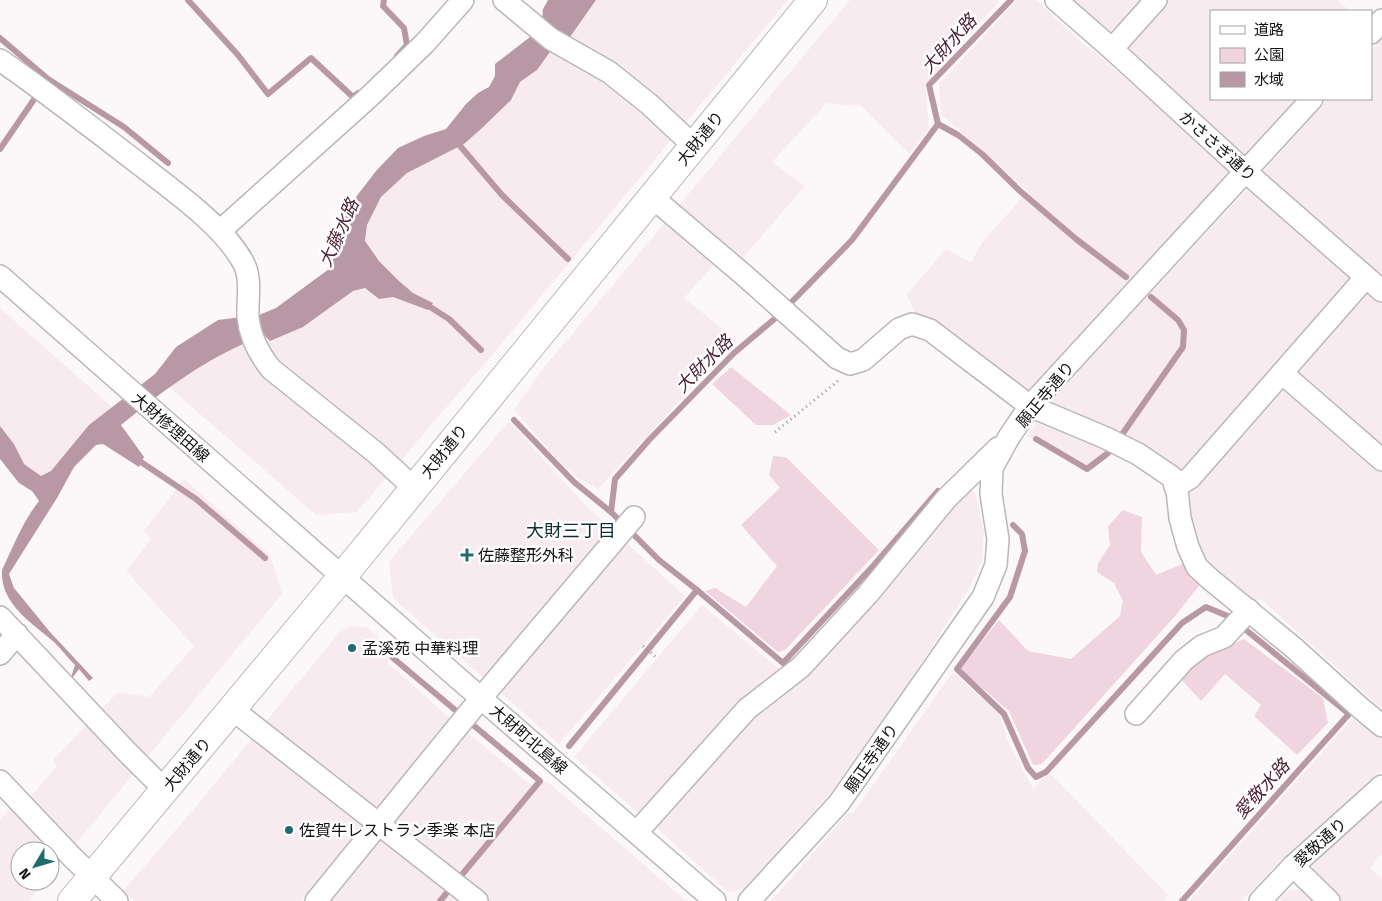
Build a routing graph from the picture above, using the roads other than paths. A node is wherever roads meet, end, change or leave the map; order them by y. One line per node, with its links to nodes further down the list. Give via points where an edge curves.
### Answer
1 (463, 0): 14 (street, via 425,44)
2 (504, 0): 11 (street, via 551,39 609,72)
3 (813, 0): 11 (main road, 大財通り)
4 (1056, 0): 8 (street, かささぎ通り)
5 (1156, 0): 8 (street)
6 (1382, 20): 7 (street)
7 (1372, 32)
8 (1112, 49): 12 (street, かささぎ通り)
9 (0, 60): 14 (street, via 52,96)
10 (1311, 100): 12 (street, 願正寺通り)
11 (694, 146): 13 (main road, 大財通り)
12 (1246, 172): 16 (street, かささぎ通り); 18 (street, 願正寺通り)
13 (652, 197): 18 (street, via 837,358 850,364 863,360 899,329 912,324 930,330); 22 (main road, 大財通り)
14 (220, 231): 22 (street, via 245,266 248,317 260,355 271,369)
15 (0, 276): 24 (street, 大財修理田線)
16 (1376, 282): 17 (street)
17 (1282, 373): 20 (street); 21 (street, via 1190,478)
18 (1030, 406): 19 (street, 願正寺通り); 21 (street, via 1138,454 1172,477)
19 (1009, 437): 37 (street, via 946,499 868,594 801,667 747,709); 45 (street, 願正寺通り, via 992,468 991,494 998,539 996,565 983,597 839,803)
20 (1382, 460)
21 (1175, 487): 26 (street, via 1188,547 1198,567)
22 (414, 488): 24 (main road, 大財通り)
23 (634, 517): 29 (street)
24 (342, 577): 29 (street, 大財町北島線); 30 (main road, 大財通り)
25 (0, 617): 27 (street)
26 (1240, 621): 31 (street, via 1224,637 1202,646 1184,660); 32 (street, via 1294,648)
27 (17, 634): 28 (street); 35 (street)
28 (0, 654)
29 (477, 704): 36 (street); 37 (street, 大財町北島線)
30 (232, 709): 35 (main road, 大財通り); 36 (street)
31 (1136, 714)
32 (1382, 726)
33 (0, 781): 39 (street)
34 (1382, 786): 38 (street, 愛敬通り)
35 (165, 790): 39 (main road, 大財通り)
36 (380, 824): 40 (street); 43 (street)
37 (637, 832): 44 (street, 大財町北島線)
38 (1293, 866): 46 (street, 愛敬通り); 47 (street)
39 (92, 877): 41 (main road, 大財通り); 42 (street)
40 (472, 897)
41 (72, 901)
42 (117, 901)
43 (316, 901)
44 (716, 901)
45 (749, 901)
46 (1260, 901)
47 (1329, 901)

